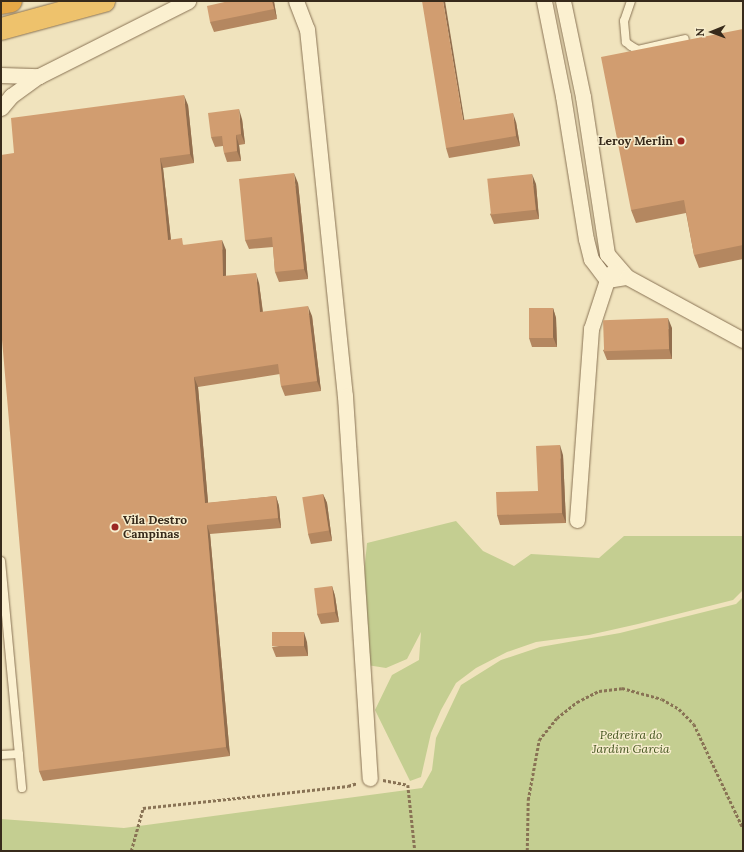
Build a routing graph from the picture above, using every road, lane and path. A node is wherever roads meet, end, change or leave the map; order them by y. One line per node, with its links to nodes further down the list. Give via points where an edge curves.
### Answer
1 (11, 1): 8 (highway)
2 (104, 1): 9 (highway)
3 (188, 1): 12 (street)
4 (296, 1): 22 (street, via 307,29 345,396)
5 (544, 1): 16 (street, via 563,96 586,239 591,259)
6 (563, 1): 14 (street, via 583,98 607,254)
7 (631, 1): 10 (lane, via 624,21 626,42 630,46 638,50)
8 (1, 3)
9 (1, 29)
10 (685, 40)
11 (1, 75): 12 (street)
12 (40, 76): 13 (street, via 11,96)
13 (1, 108)
14 (616, 265): 15 (street); 16 (street)
15 (627, 277): 16 (street); 17 (street)
16 (607, 280): 18 (street, via 591,330)
17 (743, 340)
18 (577, 520)
19 (1, 561): 20 (lane)
20 (19, 754): 21 (lane); 23 (lane)
21 (1, 755)
22 (370, 778): 25 (path, via 348,786 143,808); 26 (path, via 408,784)
23 (22, 788)
24 (743, 828): 27 (path, via 694,724 679,709 662,699 622,688 599,691 577,702 557,718 540,740 528,800)
25 (131, 851)
26 (415, 851)
27 (527, 851)

